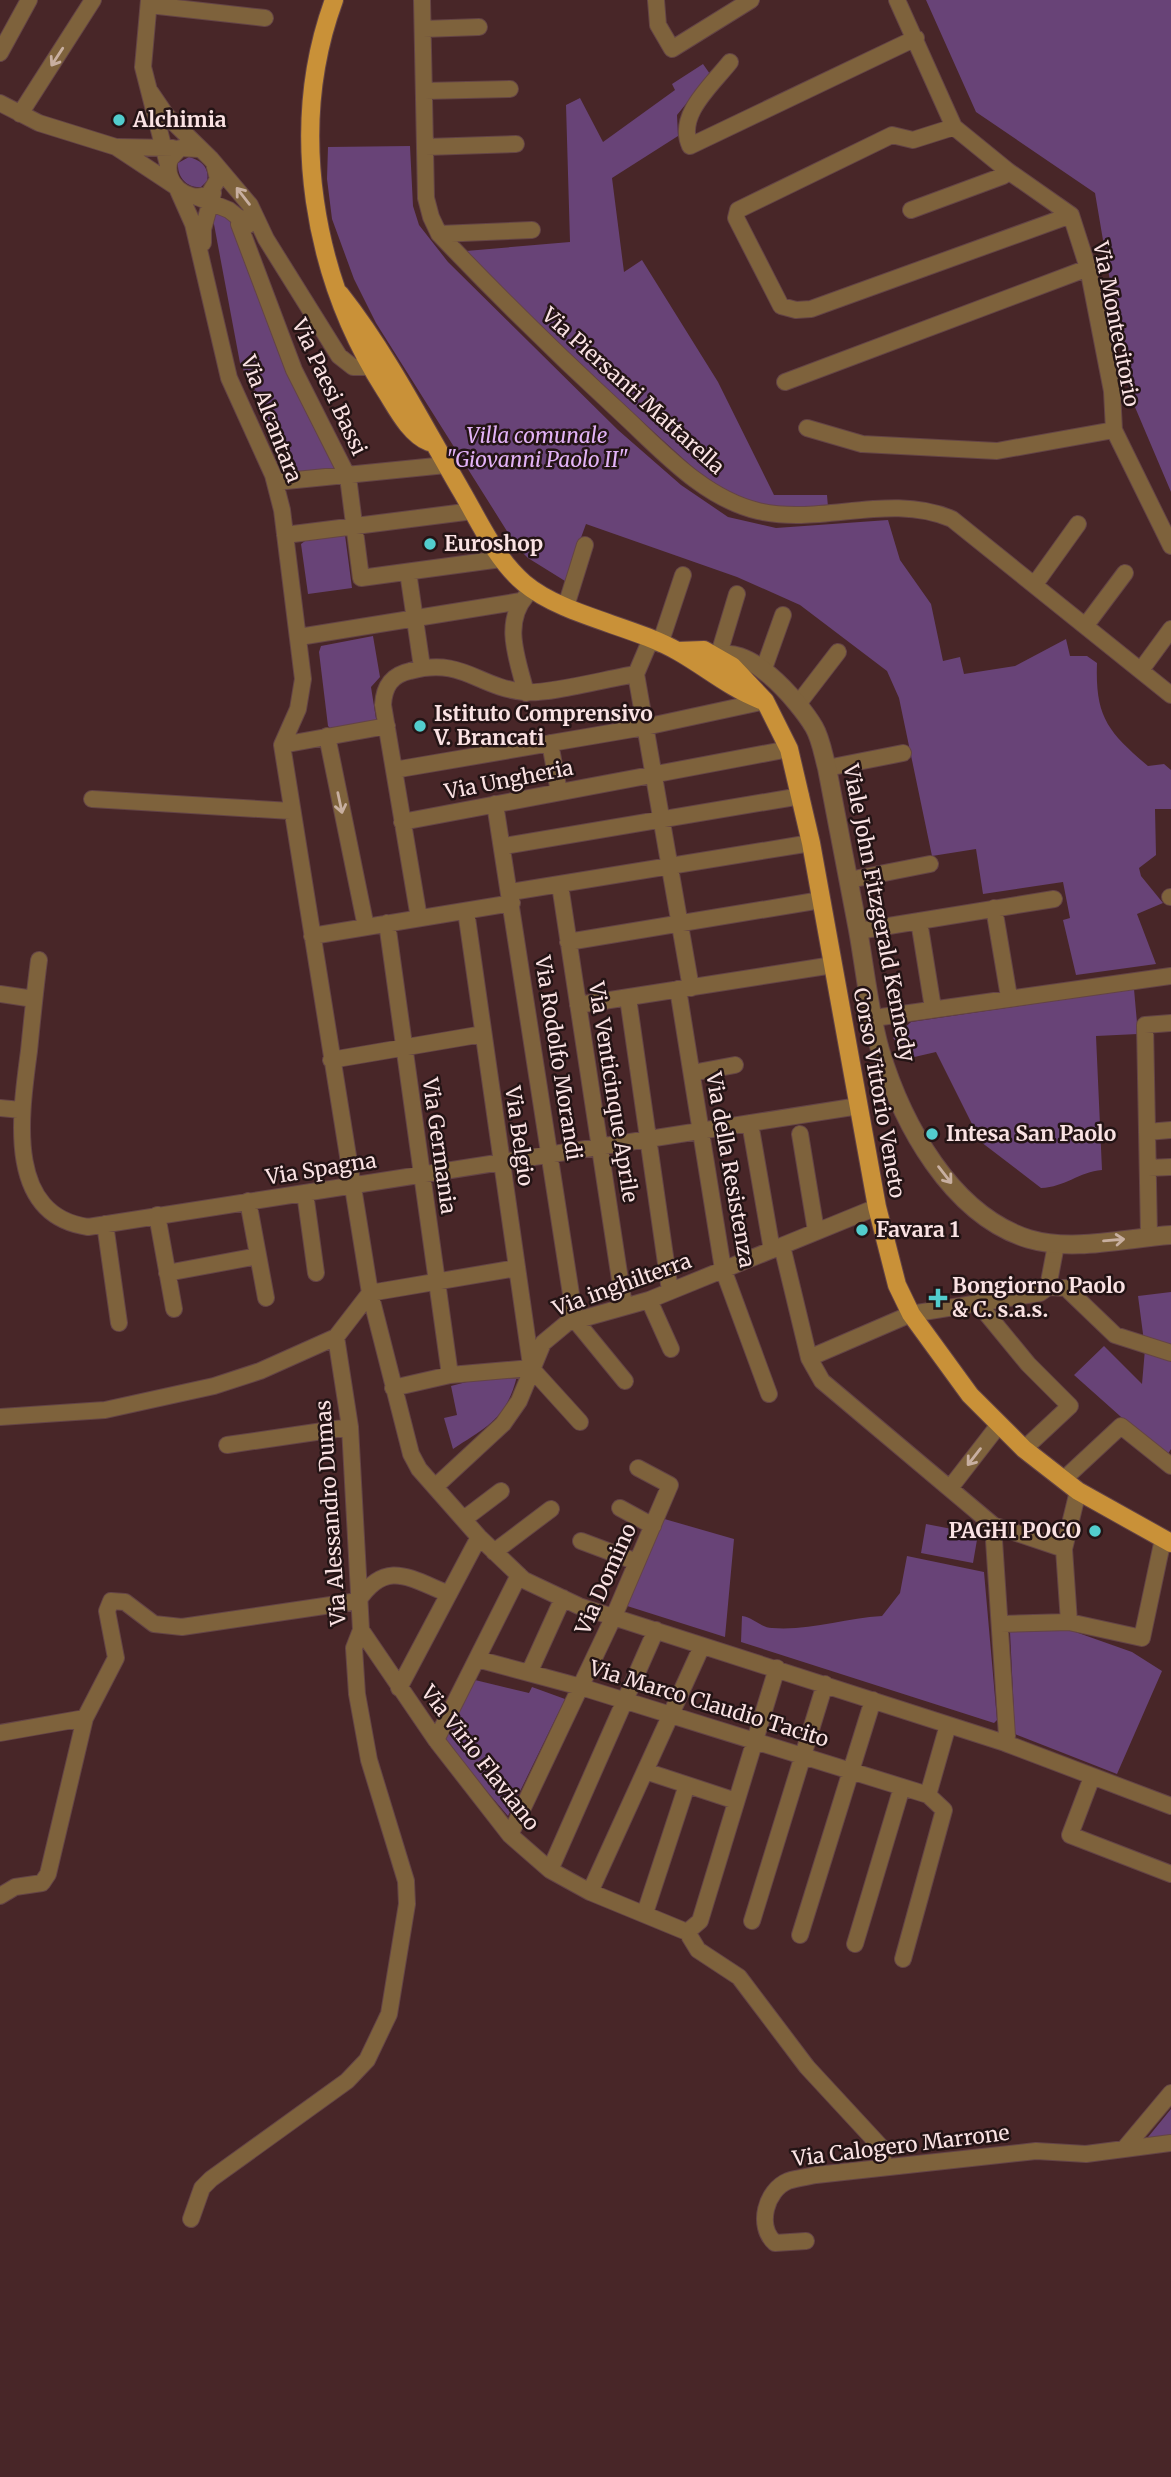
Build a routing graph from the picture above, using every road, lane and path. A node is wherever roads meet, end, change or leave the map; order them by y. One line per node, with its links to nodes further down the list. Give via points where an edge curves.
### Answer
1 (29, 0): 13 (street)
2 (93, 0): 19 (street, one-way to 19)
3 (334, 0): 37 (main road, via 321,41 313,93 310,170 318,223 340,294)
4 (422, 0): 11 (street, Via Piersanti Mattarella)
5 (656, 0): 6 (street, via 658,25 672,49)
6 (751, 0)
7 (897, 0): 12 (street)
8 (149, 2): 9 (street); 15 (street, via 143,67)
9 (265, 18)
10 (479, 27): 11 (street)
11 (423, 29): 17 (street, Via Piersanti Mattarella)
12 (916, 38): 14 (street, via 690,146 685,136 687,118); 20 (street)
13 (0, 53)
14 (730, 62)
15 (149, 89): 24 (street); 25 (street, via 166,115)
16 (510, 89): 17 (street)
17 (424, 91): 23 (street, Via Piersanti Mattarella)
18 (0, 103): 19 (street)
19 (20, 114): 22 (street)
20 (954, 127): 26 (street); 30 (street, via 913,140 892,135 738,210 736,218 782,306 811,309)
21 (516, 144): 23 (street)
22 (116, 147): 24 (street); 27 (street)
23 (426, 147): 33 (street, Via Piersanti Mattarella, via 427,205)
24 (171, 154): 25 (street); 27 (street)
25 (204, 154): 28 (street, via 218,179); 34 (street, one-way to 25, via 250,205)
26 (1007, 171): 29 (street, via 1003,177); 30 (street)
27 (176, 187): 28 (street); 35 (street)
28 (207, 196): 31 (street); 35 (street)
29 (911, 210)
30 (1071, 215): 36 (street, Via Montecitorio)
31 (241, 218): 34 (street); 42 (street, Via Paesi Bassi, via 239,224 294,370)
32 (531, 229): 33 (street)
33 (439, 234): 54 (street, Via Piersanti Mattarella, via 554,351 682,469 725,499 782,514 900,507 936,512 968,529)
34 (266, 239): 37 (street, via 339,356 353,367)
35 (203, 260): 43 (street, Via Alcantara, via 229,378)
36 (1088, 268): 38 (street); 40 (street, Via Montecitorio, via 1112,391)
37 (377, 365): 41 (main road, via 404,419 424,440 430,439)
38 (785, 382)
39 (807, 428): 40 (street, via 862,444 997,451)
40 (1114, 430): 49 (street, Via Montecitorio)
41 (446, 466): 42 (street); 44 (main road)
42 (348, 477): 43 (street); 46 (street, Via Paesi Bassi)
43 (276, 482): 47 (street, Via Alcantara)
44 (473, 511): 46 (street); 50 (main road)
45 (1078, 524): 54 (street)
46 (356, 527): 47 (street); 51 (street, Via Paesi Bassi, via 361,578)
47 (285, 536): 62 (street, Via Alcantara)
48 (585, 545): 57 (street)
49 (1171, 546)
50 (501, 559): 51 (street); 56 (main road)
51 (408, 572): 59 (street)
52 (1125, 573): 60 (street)
53 (683, 575): 63 (street)
54 (1035, 584): 60 (street, Via Piersanti Mattarella)
55 (737, 594): 65 (street)
56 (527, 595): 57 (main road); 59 (street); 71 (street, via 513,616 512,634)
57 (566, 606): 63 (main road)
58 (783, 615): 68 (street)
59 (415, 618): 62 (street); 66 (street)
60 (1086, 625): 67 (street, Via Piersanti Mattarella)
61 (1171, 629): 67 (street)
62 (299, 637): 79 (street, Via Alcantara, via 301,694)
63 (663, 645): 65 (main road, via 704,650); 69 (street)
64 (838, 652): 74 (street)
65 (714, 665): 68 (street, Viale John Fitzgerald Kennedy, via 738,658); 73 (main road, Corso Vittorio Veneto, via 743,676)
66 (422, 667): 71 (street, via 442,665); 75 (street, via 403,672 388,683 384,692)
67 (1141, 670): 72 (street, Via Piersanti Mattarella)
68 (763, 671): 70 (street, Viale John Fitzgerald Kennedy)
69 (636, 674): 71 (street); 76 (street, Via della Resistenza)
70 (785, 688): 73 (street, via 778,699); 74 (street, Viale John Fitzgerald Kennedy)
71 (526, 693)
72 (1171, 695)
73 (765, 702): 76 (street); 80 (main road, Corso Vittorio Veneto)
74 (798, 704): 82 (street, Viale John Fitzgerald Kennedy, via 816,730)
75 (387, 726): 77 (street); 83 (street)
76 (645, 727): 78 (street); 84 (street, Via della Resistenza)
77 (327, 736): 79 (street); 107 (street, one-way to 107)
78 (550, 743): 83 (street); 85 (street)
79 (282, 745): 89 (street)
80 (789, 748): 84 (street, Via Ungheria); 86 (main road, Corso Vittorio Veneto)
81 (903, 753): 82 (street)
82 (827, 768): 96 (street, Viale John Fitzgerald Kennedy)
83 (394, 770): 91 (street)
84 (655, 774): 85 (street, Via Ungheria); 90 (street, Via della Resistenza)
85 (559, 792): 88 (street, Via Ungheria)
86 (801, 796): 90 (street); 92 (main road, Corso Vittorio Veneto)
87 (92, 799): 89 (street)
88 (495, 804): 91 (street, Via Ungheria); 93 (street, Via Rodolfo Morandi)
89 (292, 811): 109 (street)
90 (663, 821): 93 (street); 95 (street, Via della Resistenza)
91 (402, 822): 103 (street)
92 (811, 843): 95 (street); 100 (main road, Corso Vittorio Veneto)
93 (504, 846): 98 (street, Via Rodolfo Morandi)
94 (930, 864): 96 (street)
95 (671, 867): 97 (street); 106 (street, Via della Resistenza)
96 (849, 880): 108 (street, Viale John Fitzgerald Kennedy)
97 (559, 885): 98 (street); 110 (street, Via Venticinque Aprile)
98 (512, 898): 102 (street); 138 (street, Via Rodolfo Morandi)
99 (1054, 899): 101 (street)
100 (821, 900): 106 (street); 112 (main road, Corso Vittorio Veneto)
101 (994, 908): 104 (street); 116 (street)
102 (466, 911): 103 (street); 123 (street, Via Belgio)
103 (419, 918): 105 (street)
104 (919, 921): 108 (street); 120 (street)
105 (387, 923): 107 (street); 124 (street, Via Germania)
106 (681, 925): 110 (street); 114 (street, Via della Resistenza)
107 (366, 927): 109 (street)
108 (858, 931): 121 (street, Viale John Fitzgerald Kennedy)
109 (312, 936): 125 (street)
110 (568, 942): 119 (street, Via Venticinque Aprile)
111 (39, 960): 118 (street, Via Spagna)
112 (833, 965): 114 (street); 128 (main road, Corso Vittorio Veneto)
113 (1171, 976): 116 (street)
114 (685, 988): 117 (street); 127 (street, Via della Resistenza)
115 (0, 994): 118 (street)
116 (1009, 997): 120 (street)
117 (628, 998): 119 (street); 136 (street)
118 (34, 999): 130 (street, Via Spagna)
119 (578, 1005): 137 (street, Via Venticinque Aprile)
120 (933, 1008): 121 (street)
121 (874, 1022): 152 (street, Viale John Fitzgerald Kennedy, one-way to 152, via 886,1069 908,1119 957,1190 1006,1229)
122 (1171, 1023): 134 (street, via 1145,1025)
123 (483, 1034): 124 (street); 139 (street, Via Belgio)
124 (404, 1047): 125 (street); 142 (street, Via Germania)
125 (331, 1060): 143 (street)
126 (735, 1065): 127 (street)
127 (692, 1073): 133 (street, Via della Resistenza)
128 (859, 1106): 131 (street, Via Spagna); 146 (main road, Corso Vittorio Veneto)
129 (0, 1108): 130 (street)
130 (21, 1110): 148 (street, Via Spagna, via 25,1162 34,1193 49,1212 68,1224)
131 (750, 1124): 133 (street, Via Spagna); 153 (street)
132 (1171, 1129): 134 (street)
133 (700, 1131): 136 (street, Via Spagna); 156 (street, Via della Resistenza)
134 (1147, 1132): 141 (street)
135 (800, 1134): 149 (street)
136 (649, 1139): 137 (street, Via Spagna); 161 (street)
137 (601, 1147): 138 (street, Via Spagna); 166 (street, Via Venticinque Aprile)
138 (551, 1155): 139 (street, Via Spagna); 169 (street, Via Rodolfo Morandi)
139 (502, 1163): 142 (street, Via Spagna); 155 (street, Via Belgio)
140 (1171, 1167): 141 (street)
141 (1148, 1168): 151 (street)
142 (421, 1175): 143 (street, Via Spagna); 159 (street, Via Germania)
143 (352, 1186): 144 (street, Via Spagna); 162 (street)
144 (304, 1193): 145 (street, Via Spagna); 158 (street)
145 (248, 1201): 147 (street, Via Spagna); 154 (street)
146 (877, 1207): 149 (street, Via inghilterra); 168 (main road, Corso Vittorio Veneto, via 897,1285)
147 (157, 1215): 148 (street, Via Spagna); 157 (street)
148 (105, 1224): 170 (street)
149 (816, 1231): 153 (street, Via inghilterra)
150 (1171, 1235): 151 (street)
151 (1149, 1236): 152 (street, one-way to 151)
152 (1056, 1245): 160 (street)
153 (777, 1248): 156 (street, Via inghilterra); 174 (street)
154 (258, 1256): 157 (street); 163 (street)
155 (517, 1268): 159 (street); 175 (street, Via Belgio)
156 (723, 1269): 161 (street, Via inghilterra); 179 (street, Via della Resistenza)
157 (167, 1273): 167 (street)
158 (316, 1273)
159 (437, 1281): 162 (street); 176 (street, Via Germania)
160 (1048, 1287): 165 (street, via 1041,1293); 173 (street, via 1066,1288 1115,1335)
161 (670, 1291): 164 (street, Via inghilterra)
162 (370, 1293): 171 (street); 178 (street)
163 (266, 1298)
164 (649, 1300): 166 (street, Via inghilterra); 172 (street)
165 (977, 1302): 168 (street); 185 (street, via 1070,1406)
166 (624, 1306): 169 (street, Via inghilterra)
167 (174, 1308)
168 (911, 1314): 174 (street); 182 (main road, Corso Vittorio Veneto, via 942,1361)
169 (575, 1320): 175 (street, Via inghilterra, via 550,1334); 177 (street)
170 (119, 1323)
171 (336, 1337): 180 (street, via 214,1386 105,1410); 183 (street, Via Alessandro Dumas)
172 (671, 1349)
173 (1171, 1353)
174 (809, 1357): 190 (street, via 822,1381)
175 (531, 1368): 176 (street); 181 (street); 189 (street, Via inghilterra, via 519,1401 503,1424)
176 (450, 1375): 178 (street)
177 (625, 1381)
178 (393, 1388): 189 (street, via 412,1458)
179 (769, 1394)
180 (0, 1417)
181 (580, 1422)
182 (998, 1426): 185 (main road, Corso Vittorio Veneto); 190 (street, one-way to 190)
183 (350, 1427): 184 (street); 207 (street, Via Alessandro Dumas)
184 (228, 1445)
185 (1024, 1449): 188 (main road, Corso Vittorio Veneto)
186 (1171, 1466): 188 (street, via 1121,1426)
187 (638, 1468): 196 (street, Via Domino, via 670,1485)
188 (1063, 1480): 192 (main road, Corso Vittorio Veneto)
189 (436, 1486): 195 (street)
190 (950, 1488): 197 (street)
191 (501, 1491): 195 (street)
192 (1078, 1491): 200 (main road, Corso Vittorio Veneto); 201 (street)
193 (620, 1508): 196 (street)
194 (551, 1509): 202 (street)
195 (464, 1519): 198 (street)
196 (653, 1525): 203 (street, Via Domino)
197 (993, 1525): 201 (street); 210 (street)
198 (479, 1537): 202 (street); 205 (street)
199 (581, 1541): 203 (street)
200 (1167, 1541): 209 (street, via 1142,1638)
201 (1064, 1549): 209 (street)
202 (494, 1552): 204 (street)
203 (637, 1562): 208 (street, Via Domino)
204 (519, 1575): 206 (street); 214 (street)
205 (449, 1594): 207 (street, via 399,1574 376,1580); 219 (street)
206 (562, 1598): 208 (street); 216 (street)
207 (358, 1601): 211 (street, Via Alessandro Dumas); 223 (street, via 167,1627 154,1624 125,1602 111,1601 107,1611 116,1658)
208 (614, 1616): 212 (street); 218 (street, Via Domino)
209 (1069, 1622): 210 (street)
210 (1001, 1625): 228 (street)
211 (361, 1630): 219 (street, Via Virio Flaviano); 253 (street, Via Alessandro Dumas, via 354,1648 357,1694 369,1760 406,1881 405,1918 389,2014 367,2060 347,2081 220,2171 202,2188)
212 (656, 1630): 213 (street); 220 (street)
213 (702, 1646): 215 (street); 222 (street)
214 (477, 1660): 216 (street, Via Marco Claudio Tacito); 226 (street)
215 (777, 1668): 217 (street); 227 (street)
216 (529, 1674): 218 (street, Via Marco Claudio Tacito)
217 (825, 1684): 221 (street); 229 (street)
218 (581, 1687): 220 (street, Via Marco Claudio Tacito); 238 (street, Via Domino)
219 (399, 1688): 226 (street, Via Virio Flaviano)
220 (625, 1700): 222 (street, Via Marco Claudio Tacito); 239 (street)
221 (873, 1700): 224 (street); 230 (street)
222 (671, 1715): 227 (street, Via Marco Claudio Tacito); 231 (street)
223 (85, 1718): 225 (street); 242 (street, via 45,1880)
224 (948, 1725): 228 (street); 235 (street)
225 (0, 1734)
226 (436, 1740): 238 (street, Via Virio Flaviano)
227 (755, 1741): 229 (street, Via Marco Claudio Tacito); 236 (street)
228 (1005, 1743): 232 (street)
229 (803, 1755): 230 (street, Via Marco Claudio Tacito); 244 (street)
230 (852, 1769): 234 (street, Via Marco Claudio Tacito); 246 (street)
231 (645, 1770): 233 (street); 241 (street)
232 (1092, 1777): 237 (street); 240 (street, via 1070,1835)
233 (687, 1785): 236 (street); 243 (street)
234 (902, 1787): 235 (street, Via Marco Claudio Tacito); 247 (street)
235 (928, 1795): 248 (street, via 944,1811)
236 (736, 1801): 245 (street, via 700,1921)
237 (1171, 1806)
238 (510, 1835): 239 (street, Via Virio Flaviano)
239 (550, 1870): 241 (street, Via Virio Flaviano)
240 (1171, 1874)
241 (590, 1892): 243 (street, Via Virio Flaviano)
242 (0, 1896)
243 (645, 1913): 245 (street, Via Virio Flaviano)
244 (752, 1921)
245 (687, 1933): 252 (street, Via Virio Flaviano, via 698,1950 739,1977 807,2067 881,2147)
246 (800, 1935)
247 (855, 1944)
248 (903, 1959)
249 (1171, 2093): 251 (street)
250 (1171, 2143): 251 (street, Via Calogero Marrone)
251 (1124, 2149): 252 (street, Via Calogero Marrone, via 1086,2154 1036,2151)
252 (884, 2167): 254 (street, Via Calogero Marrone, via 785,2182 765,2207 769,2238 775,2243)
253 (191, 2219)
254 (806, 2241)

